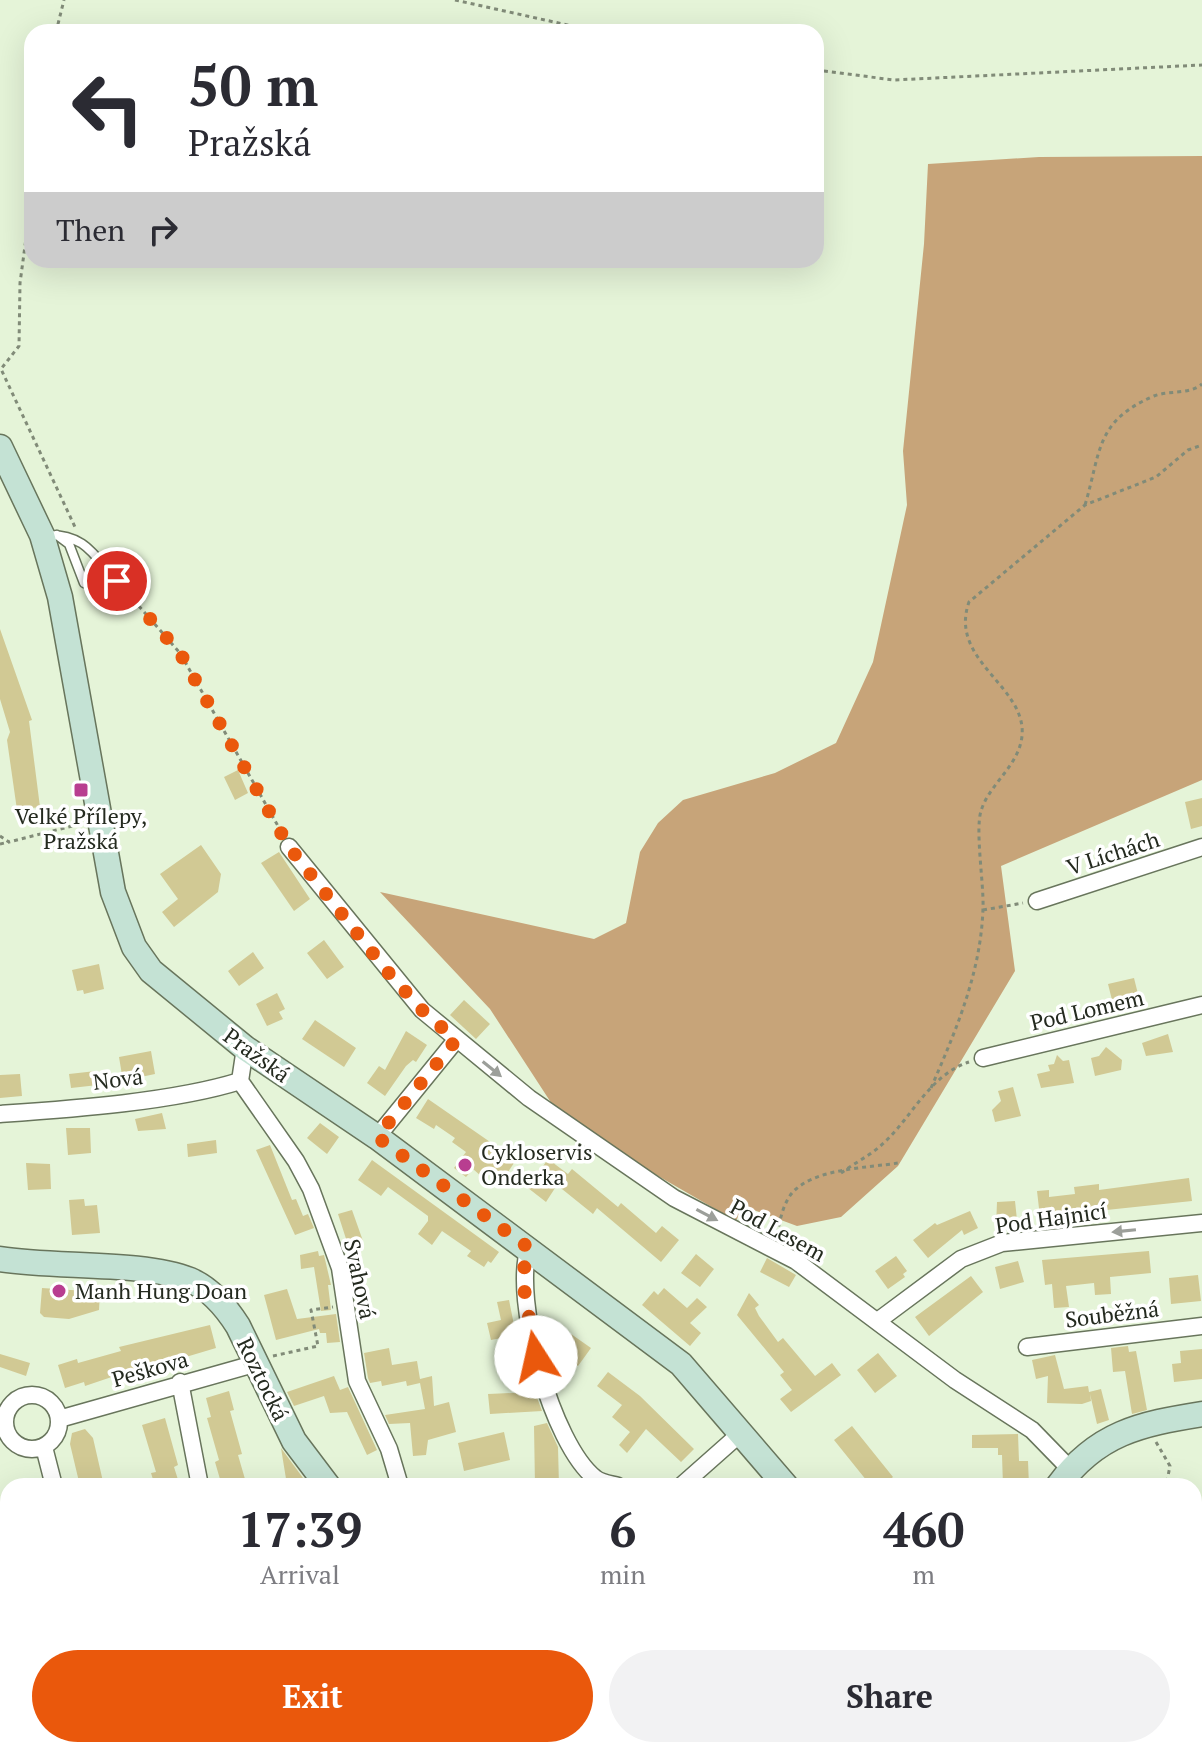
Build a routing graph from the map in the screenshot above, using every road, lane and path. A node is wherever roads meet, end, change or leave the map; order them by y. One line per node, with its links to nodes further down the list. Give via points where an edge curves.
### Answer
1 (64, 0): 3 (path)
2 (455, 0): 4 (path)
3 (58, 24)
4 (563, 24)
5 (1202, 65): 6 (path, via 894,80)
6 (824, 71)
7 (24, 253): 13 (path, via 19,346 1,369)
8 (1202, 384): 11 (path, via 1157,395 1120,414 1097,448)
9 (1202, 445): 11 (path, via 1156,477)
10 (0, 447): 12 (main road, Pražská)
11 (1085, 505): 22 (path, via 969,602 962,621 973,652 1017,711 1022,736 981,811)
12 (49, 535): 13 (lane); 14 (lane, via 69,544 84,583 104,587); 25 (main road, Pražská, via 104,849 122,921 151,971)
13 (80, 540): 14 (lane)
14 (117, 581): 19 (path, via 180,653)
15 (81, 824): 17 (path)
16 (0, 836): 17 (path)
17 (9, 842): 18 (path)
18 (0, 844)
19 (289, 847): 24 (street, Pod Lesem, via 386,970)
20 (1202, 847): 21 (street, V Líchách)
21 (1037, 901): 22 (path)
22 (983, 910): 28 (path, via 978,963)
23 (1202, 1005): 26 (street, Pod Lomem)
24 (456, 1040): 30 (street); 35 (street, Pod Lesem, one-way to 35, via 529,1098 674,1198)
25 (245, 1048): 27 (street); 30 (main road, Pražská)
26 (983, 1058): 28 (path, via 952,1068)
27 (240, 1081): 29 (street, Nová); 37 (street, Svahová, via 311,1189 337,1256)
28 (931, 1088): 32 (path, via 879,1147)
29 (0, 1114)
30 (377, 1137): 34 (main road, Pražská)
31 (898, 1163): 32 (path)
32 (841, 1173): 35 (path, via 793,1192)
33 (1202, 1223): 38 (street, Pod Hajnicí, one-way to 38, via 1002,1243 961,1259)
34 (529, 1248): 46 (main road, Pražská, via 681,1364); 54 (street, via 522,1277 536,1357 552,1405 584,1466)
35 (770, 1248): 38 (street, Pod Lesem)
36 (0, 1259): 41 (main road, Roztocká, via 169,1274 192,1281 227,1310)
37 (345, 1305): 41 (path, via 311,1310 318,1346); 53 (street, Svahová, via 357,1381)
38 (879, 1320): 57 (street, Pod Lesem, via 955,1380 1032,1430)
39 (1202, 1326): 40 (street, Souběžná)
40 (1027, 1347)
41 (265, 1359): 42 (street, Peškova); 52 (main road, Roztocká, via 294,1441)
42 (180, 1382): 45 (street, Peškova); 51 (street)
43 (6, 1398): 45 (street, via 37,1395 54,1406); 47 (street)
44 (1202, 1414): 57 (main road, via 1126,1430 1091,1451)
45 (59, 1419): 49 (street, via 57,1434)
46 (742, 1432): 55 (street); 56 (main road, Pražská)
47 (3, 1433): 49 (street, via 25,1449)
48 (1154, 1438): 58 (path, via 1170,1466)
49 (44, 1447): 50 (street)
50 (52, 1478)
51 (198, 1478)
52 (322, 1478)
53 (398, 1478)
54 (596, 1478)
55 (690, 1478)
56 (779, 1478)
57 (1064, 1478)
58 (1168, 1478)

